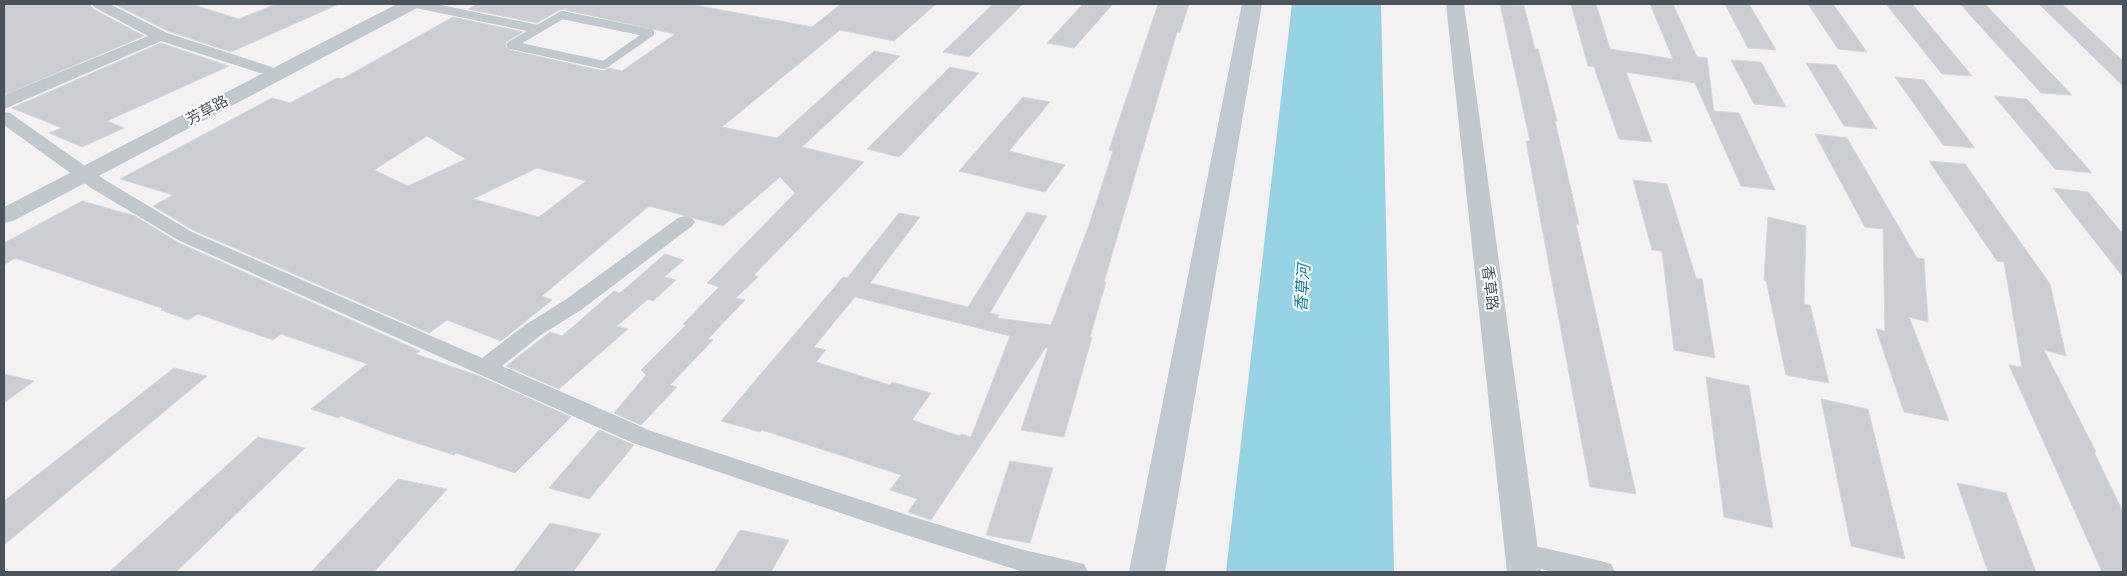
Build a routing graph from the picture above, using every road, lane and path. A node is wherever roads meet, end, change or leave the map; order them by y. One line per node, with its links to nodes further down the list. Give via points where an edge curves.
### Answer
1 (99, 4): 8 (street)
2 (394, 4): 9 (street, 芳草路)
3 (411, 4): 12 (street, 芳草路)
4 (416, 4): 7 (lane)
5 (1252, 4): 19 (main road)
6 (1454, 4): 17 (street, 香草路)
7 (538, 29): 7 (lane, via 562,15 650,34 604,65 511,45)
8 (161, 36): 9 (street); 10 (street)
9 (266, 70): 12 (street, 芳草路)
10 (4, 104)
11 (4, 117): 12 (street)
12 (80, 171): 13 (street, 芳草路); 14 (street, 芳草路); 16 (street, via 185,236)
13 (4, 204)
14 (4, 216)
15 (685, 222): 16 (street)
16 (484, 368): 18 (street, via 642,437 909,526 1020,560)
17 (1523, 563): 20 (street)
18 (1074, 572)
19 (1147, 572)
20 (1601, 572)

